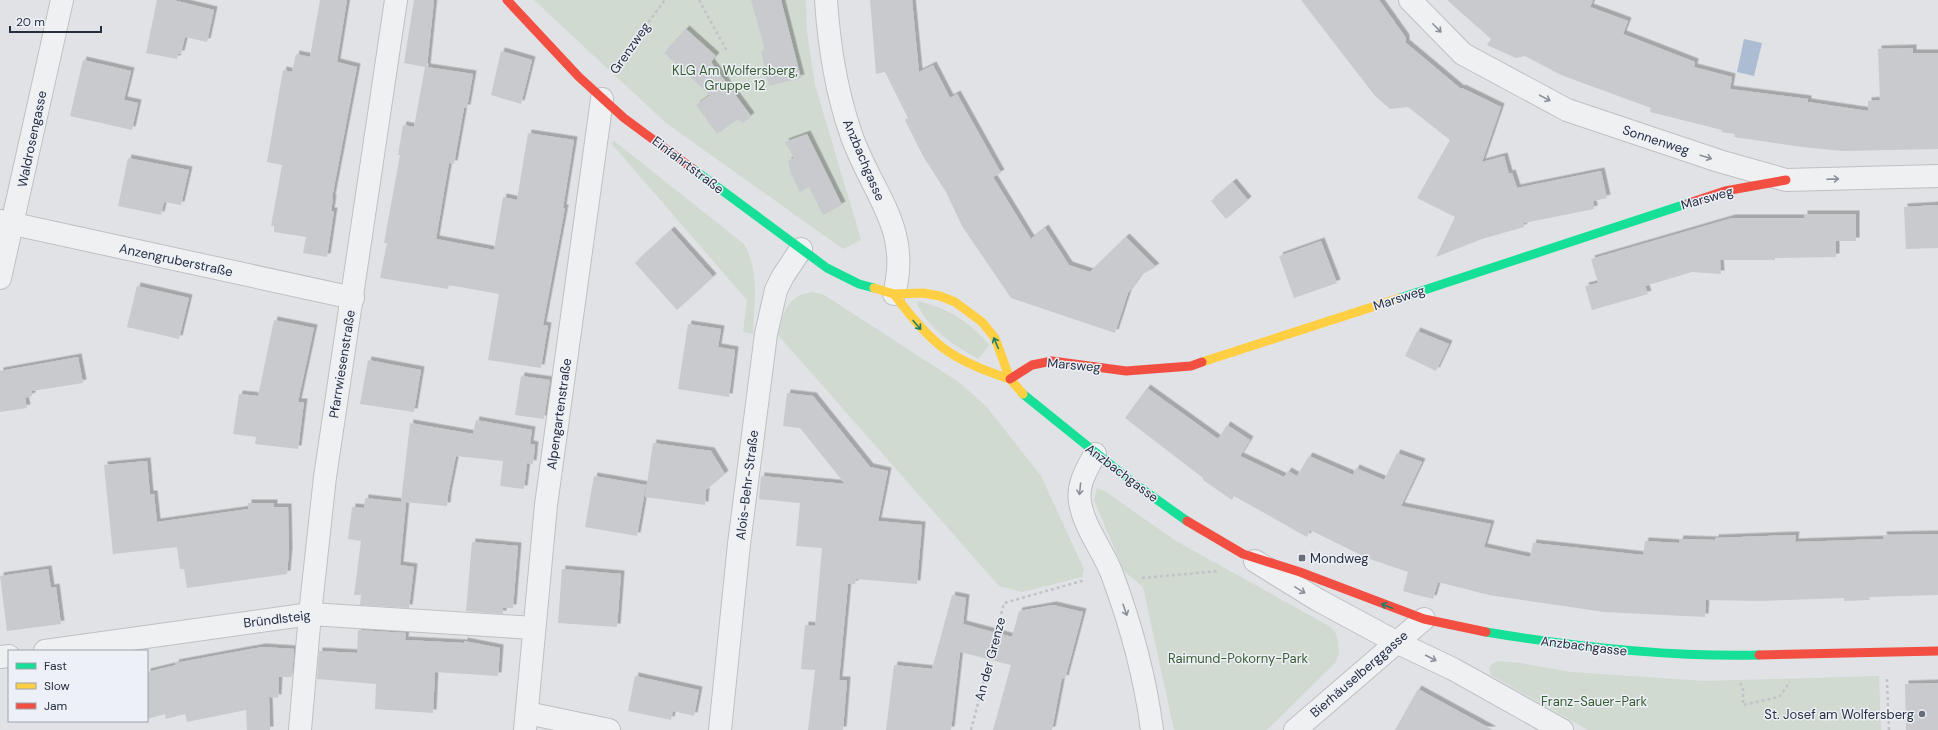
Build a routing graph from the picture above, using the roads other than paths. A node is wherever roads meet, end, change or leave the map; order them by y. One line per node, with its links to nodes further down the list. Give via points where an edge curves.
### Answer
1 (62, 0): 9 (street, Waldrosengasse)
2 (396, 0): 13 (street, Pfarrwiesenstraße)
3 (507, 0): 6 (street, Einfahrtstraße)
4 (826, 0): 12 (street, Anzbachgasse, via 830,44 847,121 860,158 895,231 900,264)
5 (1410, 0): 8 (street, Sonnenweg, one-way to 8, via 1463,54 1567,110 1719,161)
6 (602, 99): 10 (street, Einfahrtstraße); 19 (street, Alpengartenstraße, via 546,505)
7 (1938, 176): 8 (street, Sonnenweg, one-way to 7)
8 (1786, 180): 14 (street, Marsweg, via 1725,191 1191,366 1126,371 1052,361 1032,365)
9 (6, 223): 11 (street, Waldrosengasse); 13 (street, Anzengruberstraße)
10 (800, 249): 12 (street, Einfahrtstraße, via 841,276); 26 (street, Alois-Behr-Straße, via 776,290 766,334)
11 (0, 278)
12 (894, 294): 14 (street, Anzbachgasse, one-way to 14, via 934,343 969,365); 14 (street, Anzbachgasse, one-way to 12, via 995,338 982,322 968,311 940,296 923,293)
13 (353, 298): 17 (street, Pfarrwiesenstraße, via 325,477)
14 (1010, 380): 15 (street, Anzbachgasse)
15 (1095, 454): 16 (street, Anzbachgasse, via 1180,517); 27 (street, one-way to 27, via 1083,475 1080,501 1083,514 1111,573 1133,635)
16 (1243, 554): 18 (street, Anzbachgasse, one-way to 16, via 1300,572); 20 (street, Anzbachgasse, one-way to 20, via 1318,600)
17 (310, 614): 19 (street, Bründlsteig); 21 (street, Bründlsteig); 24 (street, Pfarrwiesenstraße)
18 (1424, 619): 20 (street, Bierhäuselberggasse); 22 (street, Anzbachgasse, via 1494,633 1601,649 1726,656)
19 (534, 628): 23 (street, Alpengartenstraße)
20 (1396, 642): 28 (street, Bierhäuselberggasse); 29 (street, one-way to 29, via 1453,669)
21 (52, 650)
22 (1938, 651)
23 (526, 721): 25 (street)
24 (300, 730)
25 (609, 730)
26 (720, 730)
27 (1152, 730)
28 (1295, 730)
29 (1562, 730)

